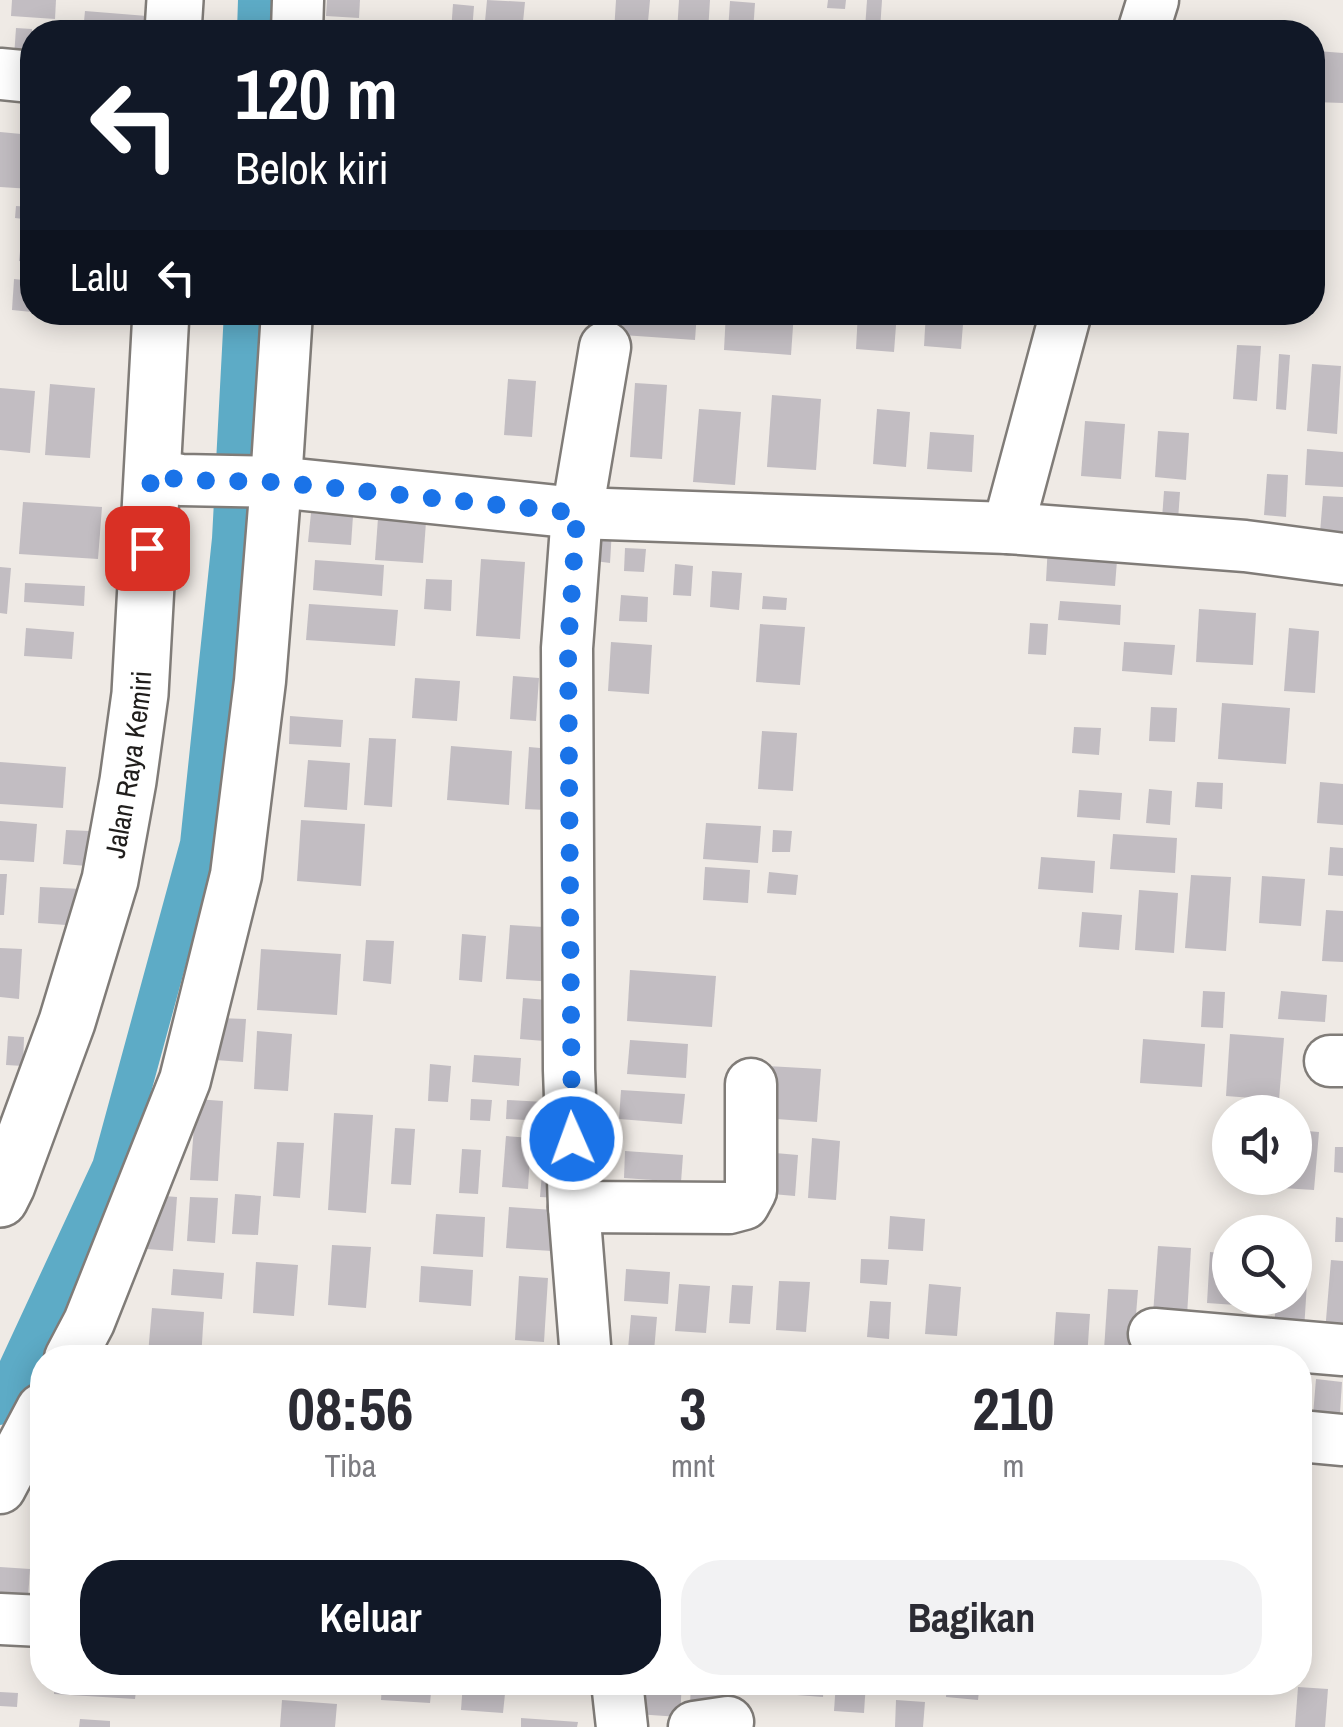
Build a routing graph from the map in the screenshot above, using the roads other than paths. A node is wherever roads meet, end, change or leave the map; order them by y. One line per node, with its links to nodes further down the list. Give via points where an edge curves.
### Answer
1 (161, 325): 5 (main road, Jalan Raya Kemiri)
2 (286, 325): 6 (street)
3 (1063, 325): 8 (street)
4 (604, 346): 7 (street)
5 (166, 477): 6 (street); 11 (main road, Jalan Raya Kemiri, via 110,880 67,1022)
6 (268, 482): 7 (street); 14 (street, via 260,681 236,875 184,1080)
7 (577, 513): 8 (street); 12 (street, via 568,648)
8 (1008, 528): 9 (street)
9 (1343, 558)
10 (752, 1084): 12 (street, via 751,1191 744,1204)
11 (2, 1189)
12 (574, 1207): 15 (street)
13 (1154, 1334): 16 (street)
14 (77, 1345)
15 (585, 1345)
16 (1284, 1345)
17 (1312, 1347): 18 (street)
18 (1343, 1350)
19 (30, 1432): 22 (street)
20 (1312, 1437): 21 (street)
21 (1343, 1440)
22 (0, 1488)
23 (0, 1620): 24 (street)
24 (30, 1621)
25 (618, 1695): 26 (street)
26 (622, 1727)

